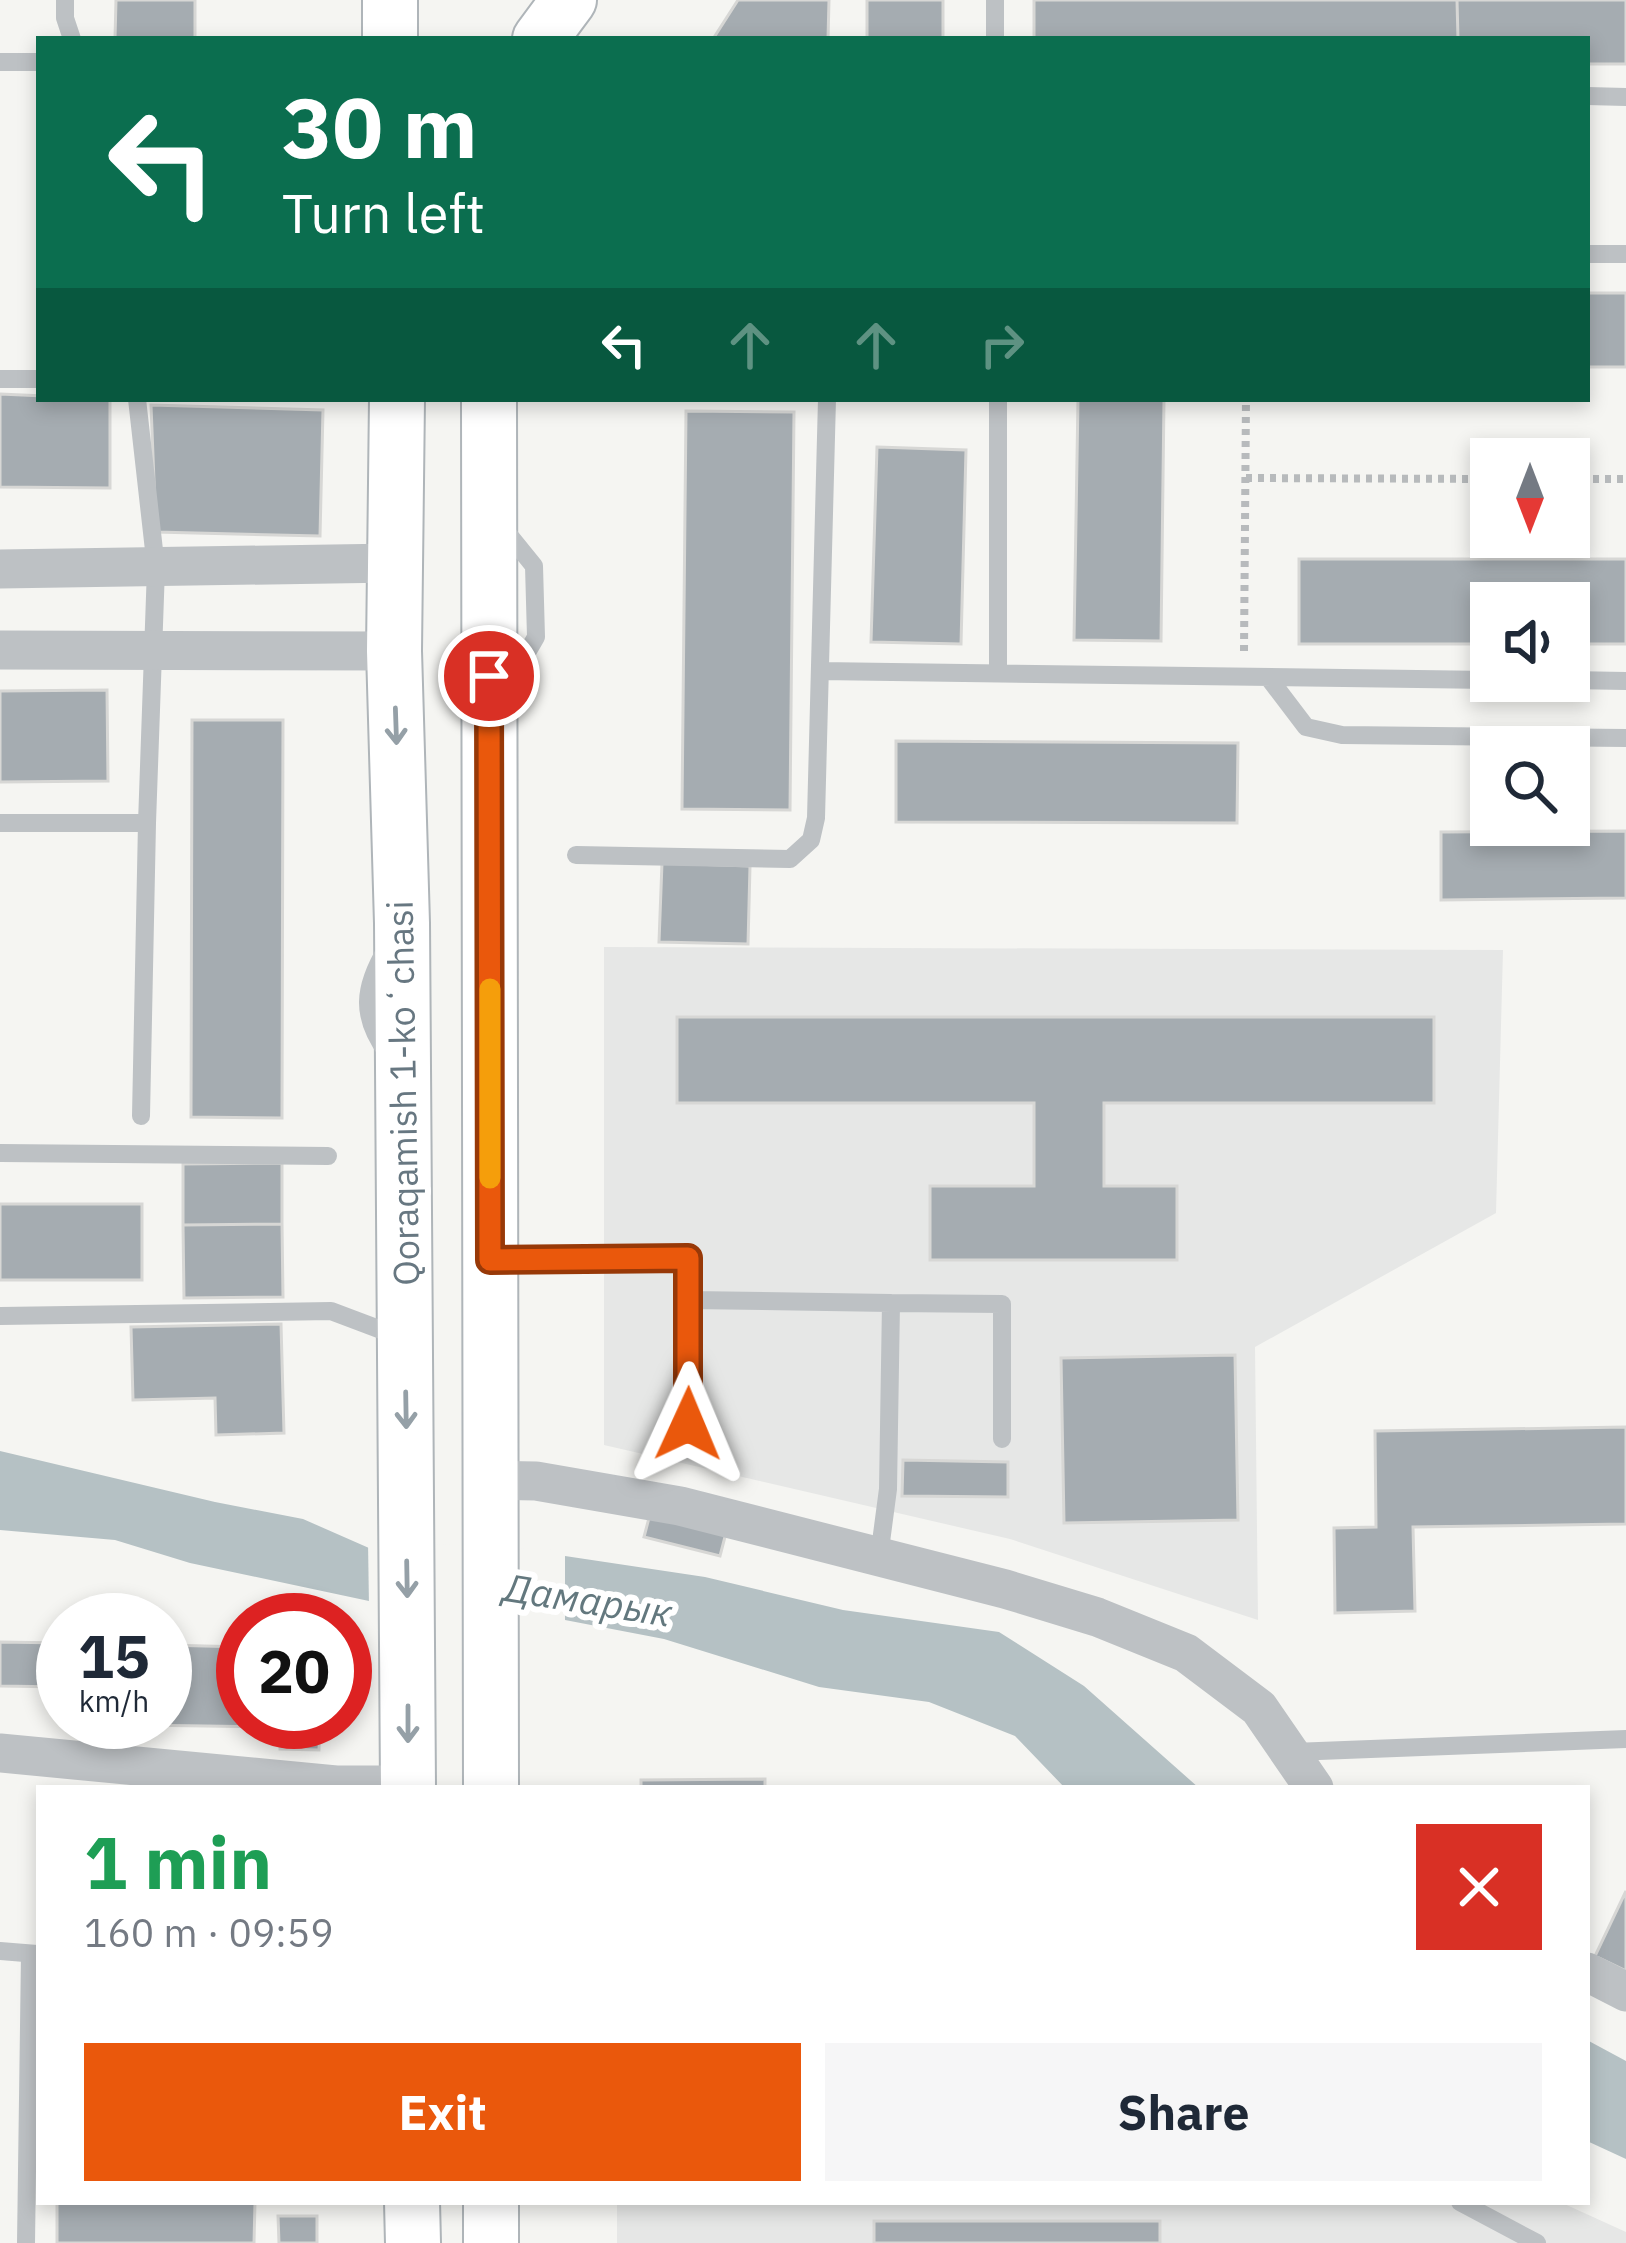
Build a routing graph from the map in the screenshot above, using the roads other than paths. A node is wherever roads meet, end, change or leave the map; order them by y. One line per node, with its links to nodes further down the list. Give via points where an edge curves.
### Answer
1 (65, 0): 5 (lane)
2 (390, 0): 6 (main road)
3 (569, 0): 7 (main road)
4 (994, 0): 8 (lane)
5 (71, 36)
6 (390, 36)
7 (542, 36)
8 (994, 36)
9 (0, 62): 10 (lane)
10 (36, 62)
11 (1590, 96): 12 (lane)
12 (1626, 97)
13 (1590, 254): 14 (lane)
14 (1626, 254)
15 (0, 379): 16 (lane)
16 (36, 379)
17 (137, 402): 23 (lane)
18 (397, 402): 22 (main road, Qoraqamish 1-koʻchasi)
19 (489, 402): 41 (main road)
20 (827, 402): 28 (lane)
21 (998, 402): 29 (lane)
22 (395, 563): 23 (street); 27 (main road, Qoraqamish 1-koʻchasi)
23 (156, 568): 24 (street); 26 (lane)
24 (0, 569)
25 (0, 650): 26 (street)
26 (153, 650): 27 (street); 36 (lane)
27 (394, 652): 45 (main road, Qoraqamish 1-koʻchasi, one-way to 45)
28 (820, 671): 29 (lane); 37 (lane, via 817,818 811,840 790,859)
29 (998, 673): 30 (lane)
30 (1268, 677): 31 (lane); 34 (lane, via 1306,727 1342,735)
31 (1470, 680)
32 (1590, 680): 33 (lane)
33 (1626, 681)
34 (1626, 739)
35 (0, 823): 36 (lane)
36 (147, 823): 38 (lane)
37 (576, 856)
38 (141, 1116)
39 (0, 1153): 40 (lane)
40 (328, 1156)
41 (490, 1260): 42 (lane, via 688,1258); 48 (main road)
42 (690, 1300): 43 (lane); 46 (lane)
43 (891, 1303): 47 (lane, via 1002,1304); 49 (lane)
44 (0, 1316): 45 (lane, via 331,1312)
45 (405, 1338): 54 (main road, Qoraqamish 1-koʻchasi, one-way to 54)
46 (688, 1424)
47 (1003, 1439)
48 (490, 1489): 49 (street, via 536,1481 680,1506); 55 (main road)
49 (879, 1557): 51 (street, via 1097,1617 1186,1653 1259,1708)
50 (1626, 1739): 51 (lane)
51 (1288, 1752): 56 (street)
52 (0, 1754): 53 (street)
53 (336, 1785)
54 (408, 1785)
55 (491, 1785)
56 (1312, 1785)
57 (0, 1951): 58 (lane)
58 (34, 1954): 64 (lane)
59 (1590, 1974): 60 (street)
60 (1626, 1992)
61 (412, 2205): 65 (main road)
62 (491, 2205): 66 (main road)
63 (1466, 2205): 67 (lane)
64 (26, 2243)
65 (413, 2243)
66 (491, 2243)
67 (1537, 2243)

